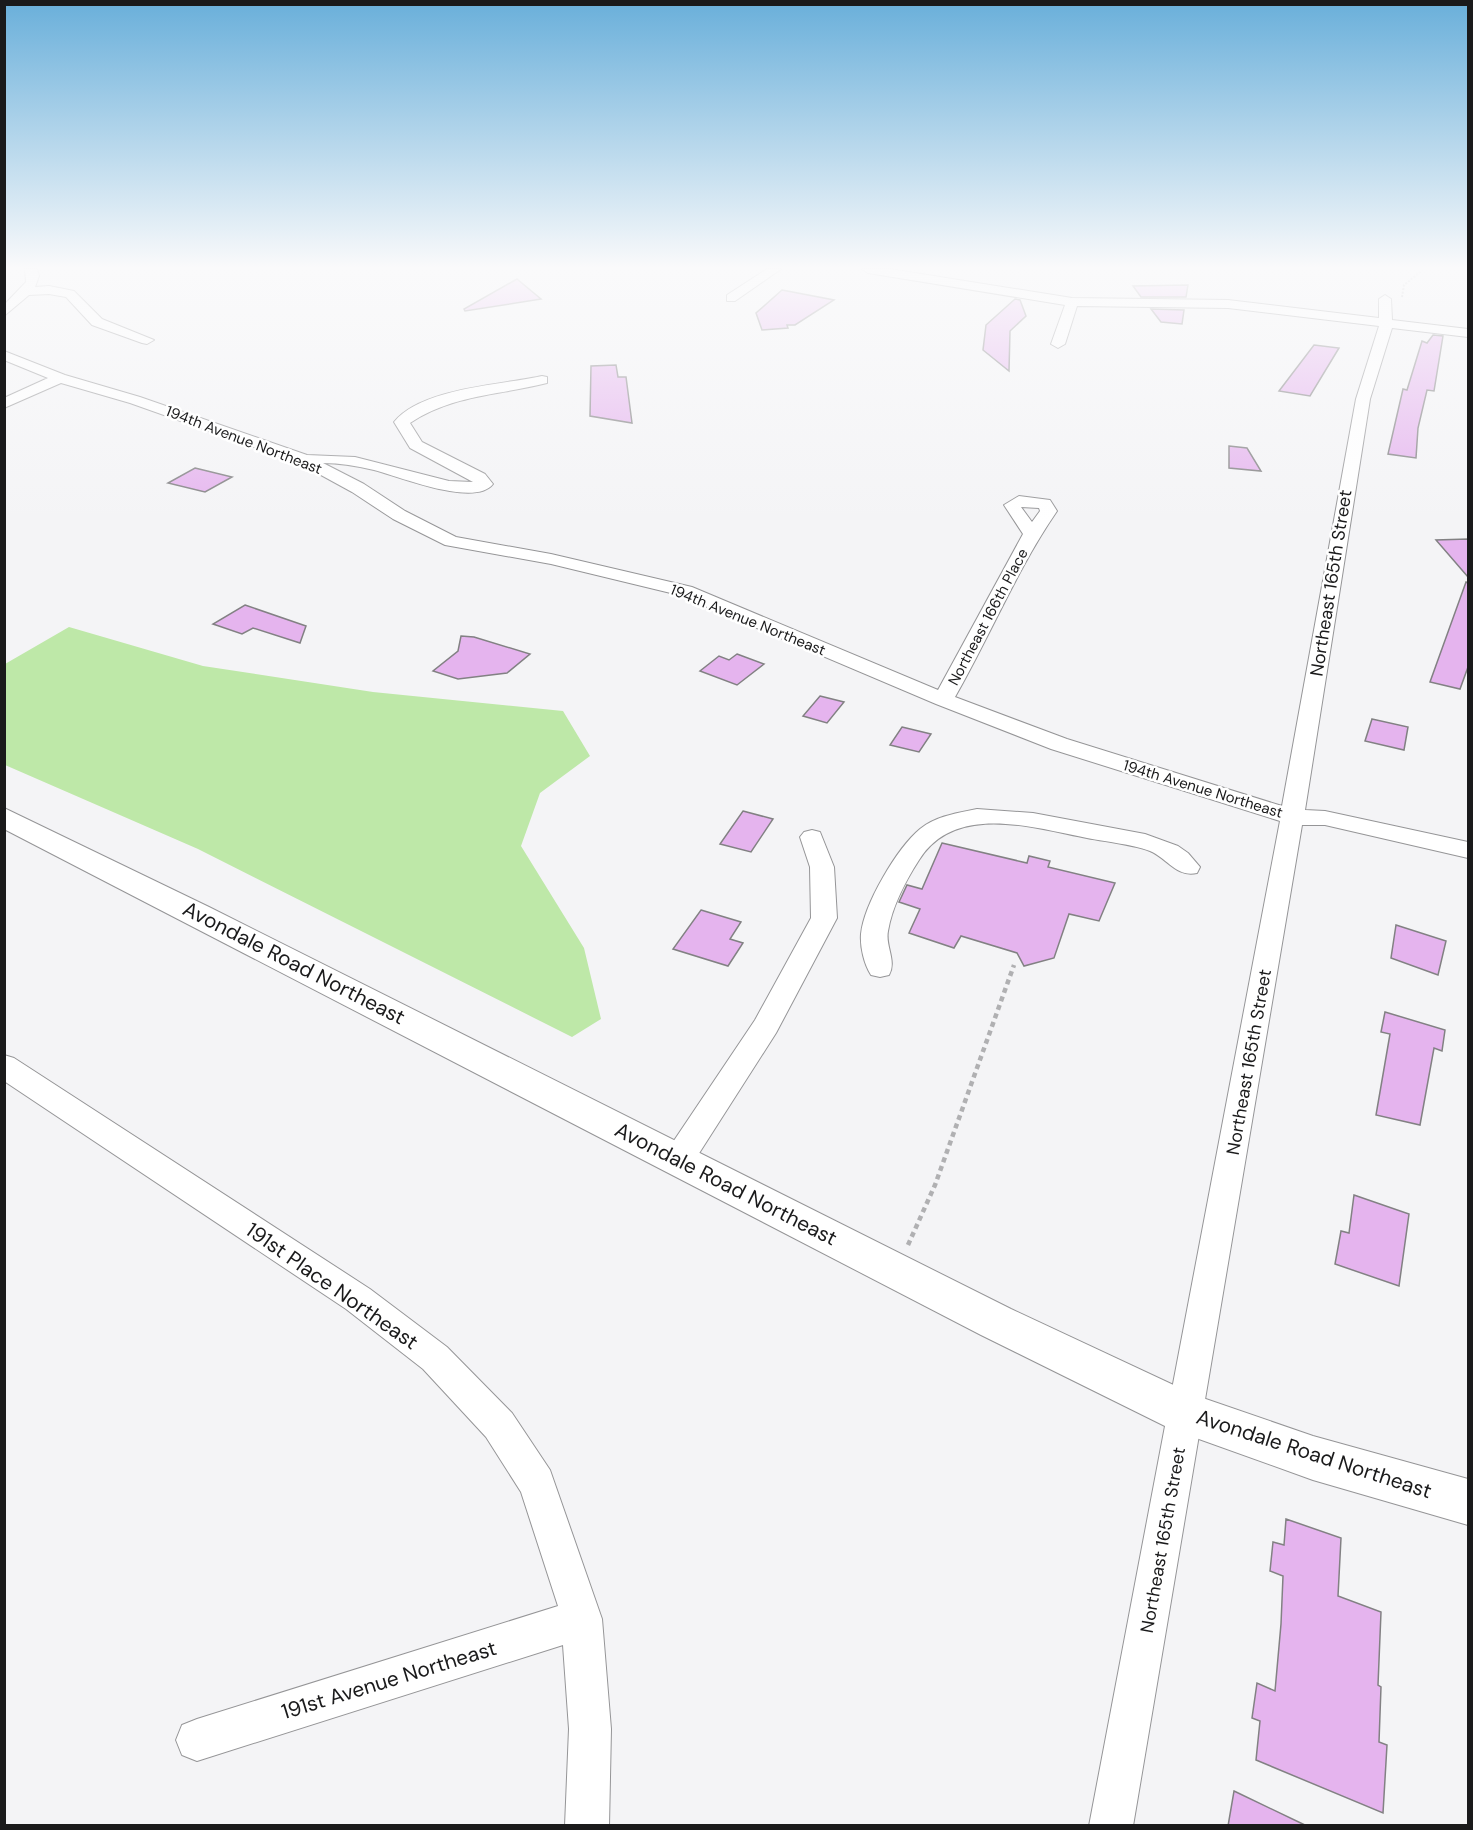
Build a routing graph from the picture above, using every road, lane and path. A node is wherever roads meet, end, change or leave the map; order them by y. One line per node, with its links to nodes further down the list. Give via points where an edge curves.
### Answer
1 (1380, 354): 11 (street, Northeast 165th Street, via 1363,399)
2 (4, 355): 3 (street, 194th Avenue Northeast)
3 (60, 378): 7 (street); 8 (street, 194th Avenue Northeast)
4 (542, 380): 5 (street)
5 (512, 386): 6 (street); 8 (street, via 477,390 450,399 412,414 402,423 416,445 479,477 485,484 479,487 446,484 330,457)
6 (516, 402)
7 (4, 404)
8 (305, 460): 10 (street, 194th Avenue Northeast, via 399,515 451,540 685,591)
9 (1032, 534): 10 (street, Northeast 166th Place)
10 (943, 700): 11 (street, 194th Avenue Northeast, via 1059,744)
11 (1292, 817): 14 (street, 194th Avenue Northeast, via 1325,818); 21 (street, Northeast 165th Street)
12 (4, 818): 19 (main road, Avondale Road Northeast)
13 (812, 837): 19 (street, via 822,867 824,918 766,1026)
14 (1468, 850)
15 (1188, 867): 17 (street, via 1180,855 1143,842 1029,820 972,815 939,825 916,843 898,874 874,934)
16 (1014, 965): 20 (path, via 934,1185)
17 (880, 968)
18 (7, 1072): 23 (street, 191st Place Northeast, via 358,1299 435,1358 499,1425 537,1483)
19 (678, 1160): 20 (main road, Avondale Road Northeast)
20 (896, 1270): 21 (main road, Avondale Road Northeast)
21 (1186, 1414): 22 (main road, Avondale Road Northeast, via 1313,1458); 26 (street, Northeast 165th Street)
22 (1468, 1502)
23 (582, 1619): 24 (street, 191st Avenue Northeast); 25 (street, 191st Place Northeast, via 590,1729)
24 (197, 1740)
25 (587, 1826)
26 (1111, 1826)

